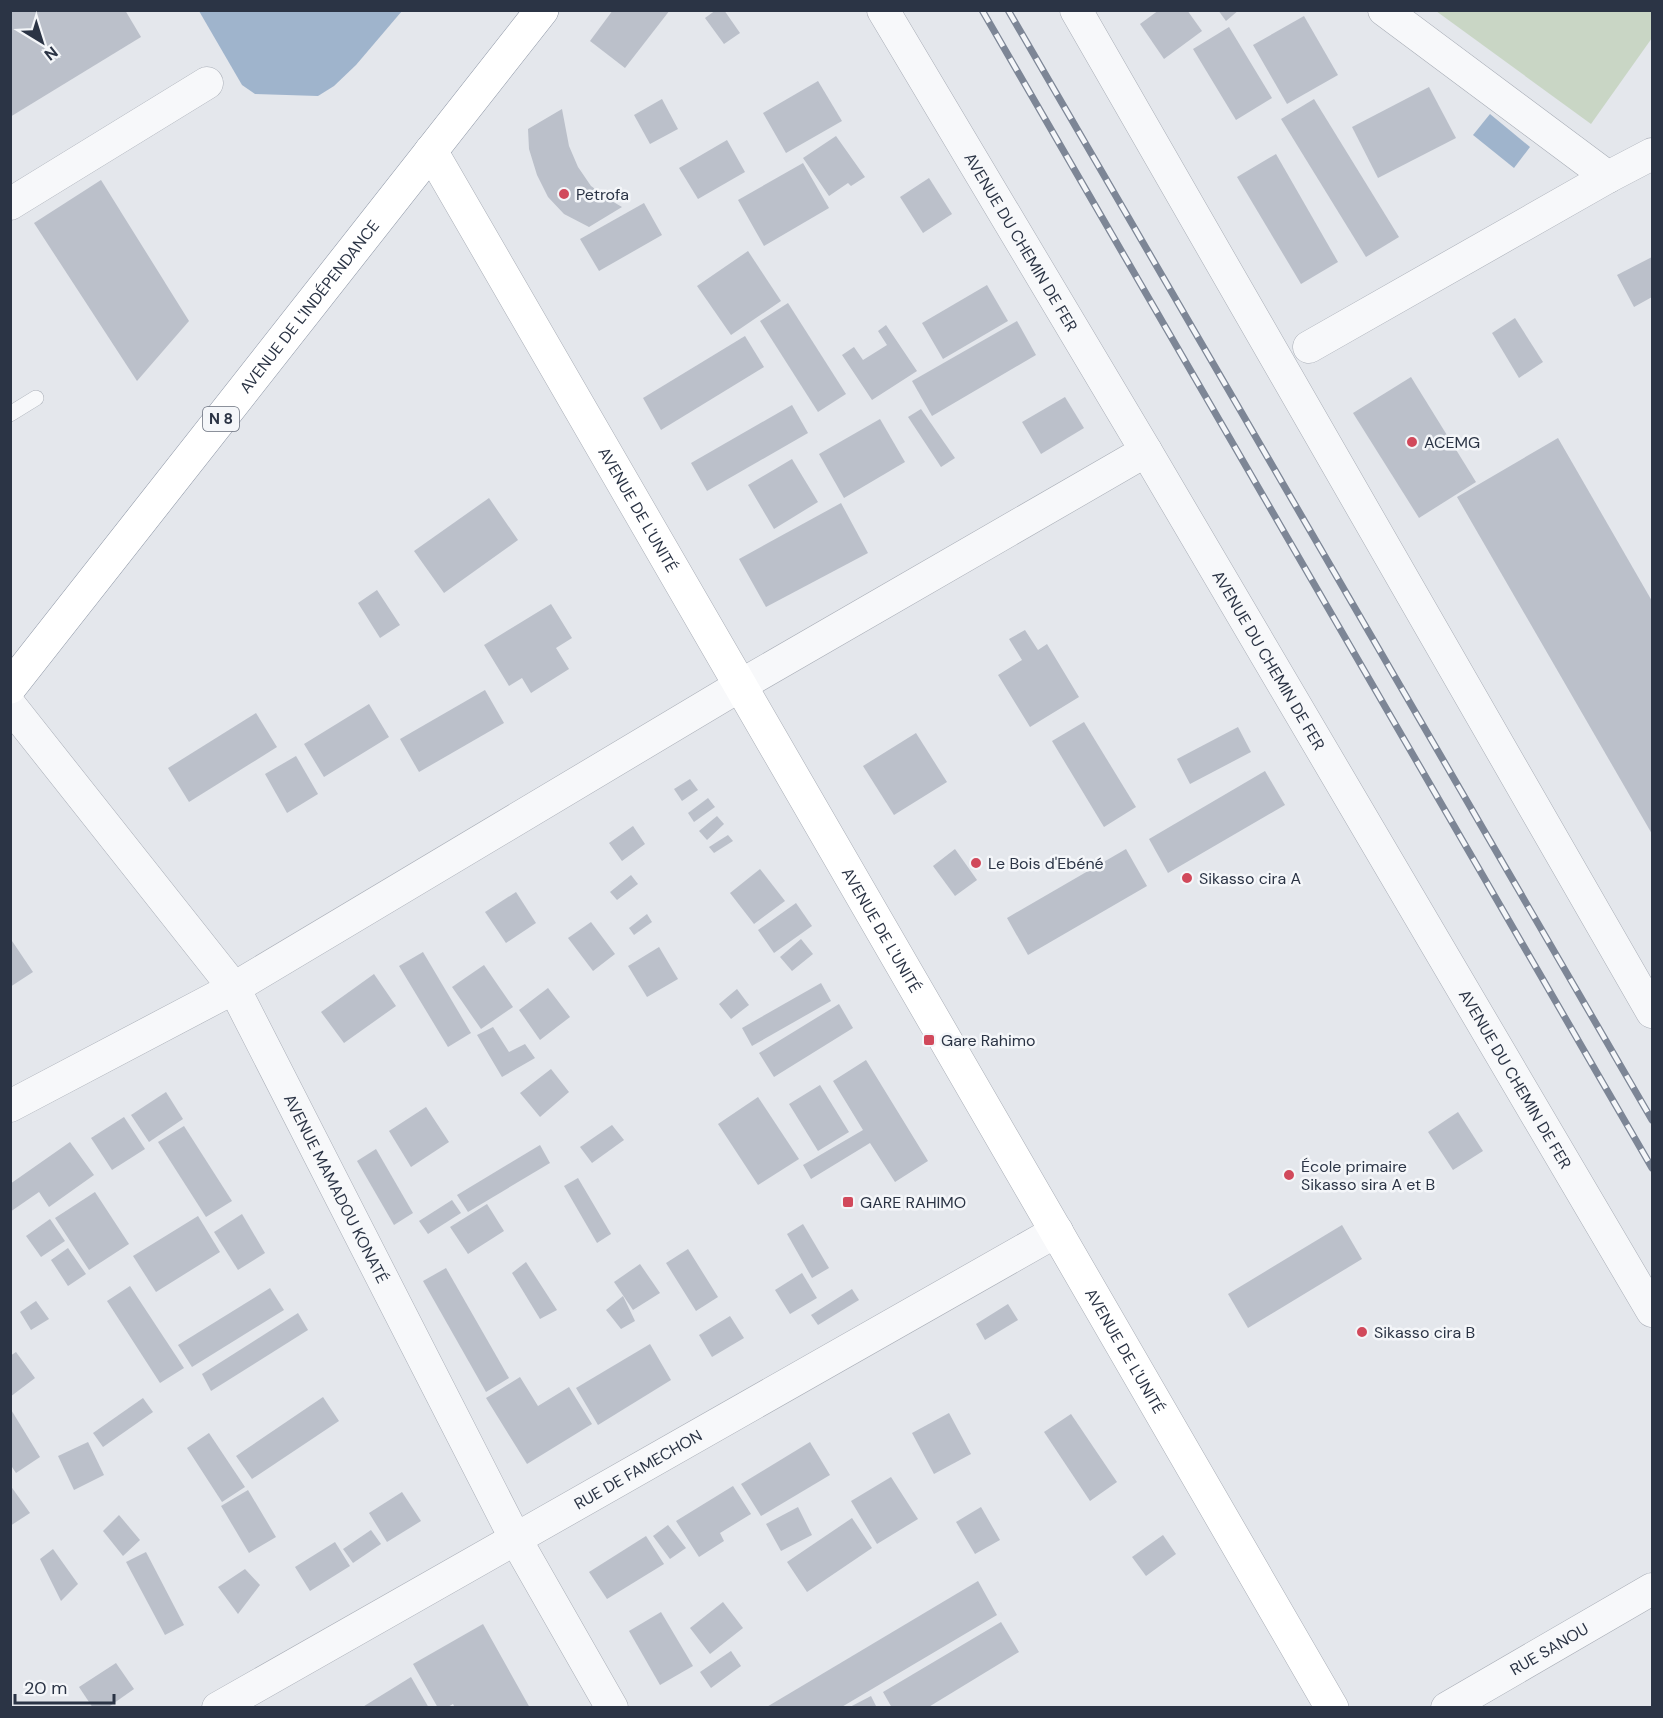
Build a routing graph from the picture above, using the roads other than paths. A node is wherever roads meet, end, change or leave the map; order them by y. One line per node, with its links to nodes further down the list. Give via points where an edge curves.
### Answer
1 (542, 10): 6 (main road, AVENUE DE L'INDÉPENDANCE / N 8)
2 (883, 10): 13 (street, AVENUE DU CHEMIN DE FER)
3 (1076, 10): 10 (street)
4 (1384, 10): 8 (street)
5 (207, 83): 9 (street)
6 (431, 152): 14 (main road, AVENUE DE L'UNITÉ); 15 (main road, AVENUE DE L'INDÉPENDANCE / N 8)
7 (1653, 154): 8 (street)
8 (1608, 177): 10 (street)
9 (10, 204)
10 (1294, 357): 18 (street)
11 (36, 398): 12 (lane)
12 (10, 414)
13 (1146, 451): 14 (street); 21 (street, AVENUE DU CHEMIN DE FER)
14 (741, 685): 17 (street); 20 (main road, AVENUE DE L'UNITÉ)
15 (10, 687)
16 (10, 705): 17 (street, AVENUE MAMADOU KONATÉ)
17 (234, 988): 19 (street); 22 (street, AVENUE MAMADOU KONATÉ)
18 (1653, 1012)
19 (10, 1106)
20 (1057, 1231): 22 (street, RUE DE FAMECHON); 26 (main road, AVENUE DE L'UNITÉ)
21 (1653, 1311)
22 (515, 1538): 24 (street, RUE DE FAMECHON); 25 (street, AVENUE MAMADOU KONATÉ)
23 (1653, 1589): 27 (street, RUE SANOU)
24 (218, 1707)
25 (612, 1707)
26 (1332, 1707)
27 (1447, 1707)

